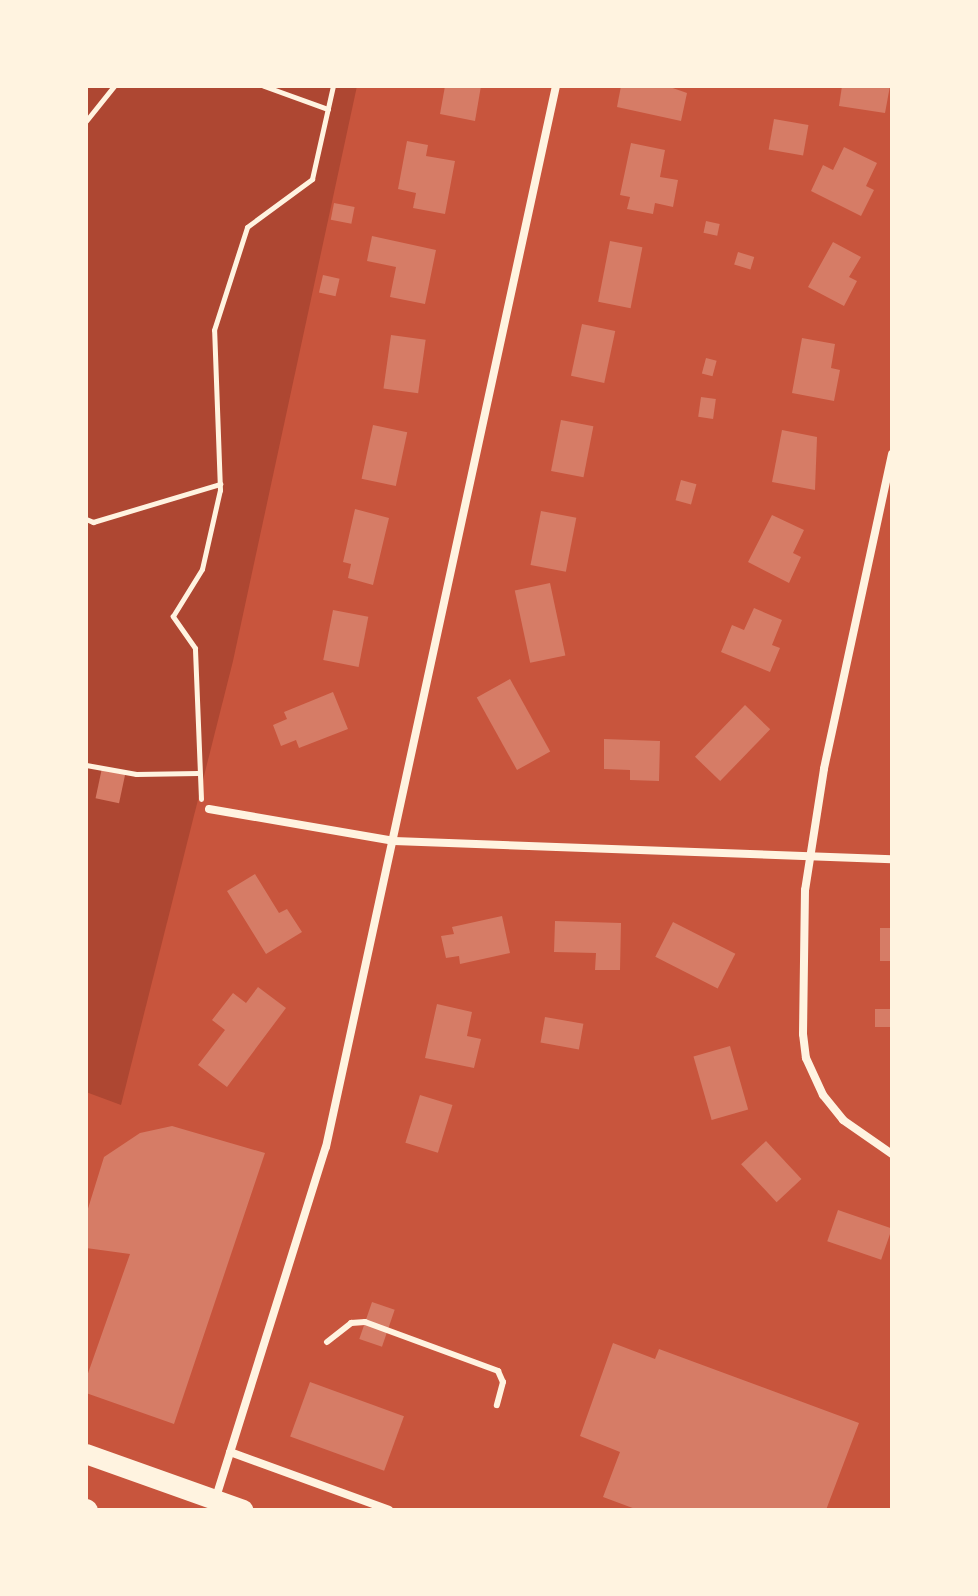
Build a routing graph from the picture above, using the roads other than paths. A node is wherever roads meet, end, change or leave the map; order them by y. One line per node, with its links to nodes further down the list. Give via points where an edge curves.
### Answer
1 (556, 86): 4 (street)
2 (892, 454): 5 (street)
3 (209, 809): 4 (street)
4 (394, 841): 5 (street); 10 (street, via 326,1147)
5 (810, 857): 6 (street); 7 (street, via 805,890 806,1058 823,1095 843,1120)
6 (892, 859)
7 (892, 1154)
8 (327, 1342): 9 (lane, via 351,1323 380,1327 498,1371 503,1382)
9 (497, 1405)
10 (230, 1452): 12 (street); 14 (street)
11 (86, 1454): 12 (main road)
12 (214, 1505): 13 (main road)
13 (243, 1510)
14 (389, 1510)

